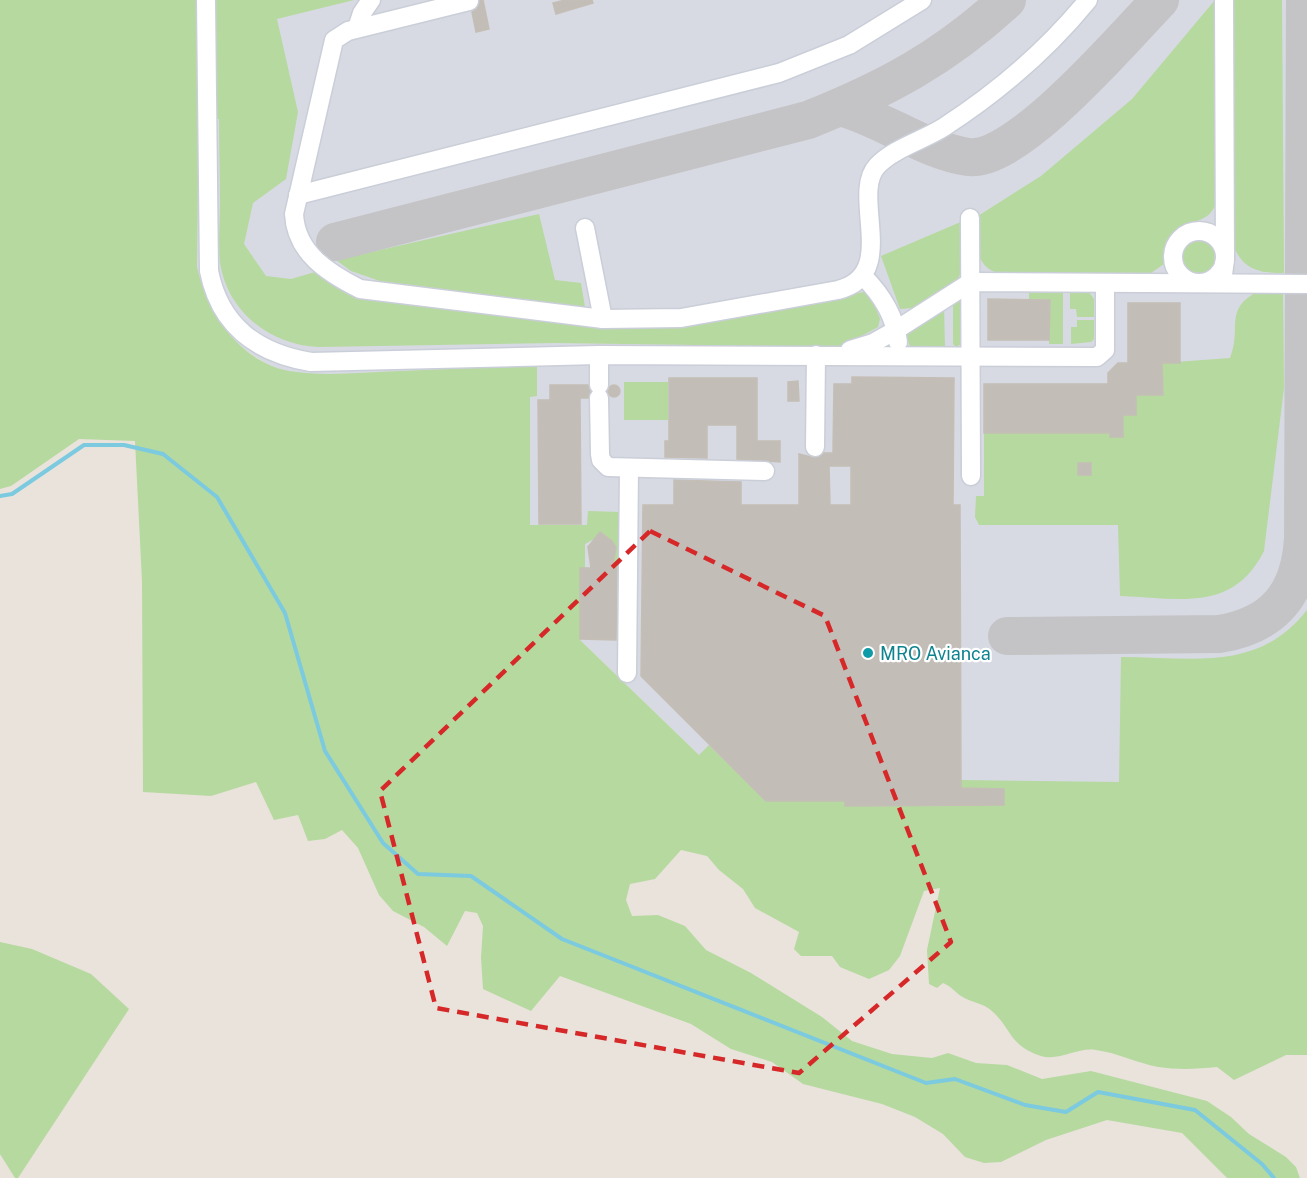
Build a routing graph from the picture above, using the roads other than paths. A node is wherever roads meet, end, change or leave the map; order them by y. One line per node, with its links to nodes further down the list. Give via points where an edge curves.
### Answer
1 (371, 0): 9 (lane)
2 (378, 0): 8 (lane, via 385,13)
3 (922, 0): 10 (lane, via 849,45 779,73)
4 (1088, 0): 14 (lane, via 1038,54 975,106 885,159 874,170 870,184 869,263)
5 (1224, 0): 13 (lane)
6 (206, 1): 22 (lane, via 209,271 216,298 247,338 276,355 311,362)
7 (469, 1): 8 (lane)
8 (397, 18): 9 (lane)
9 (357, 28): 10 (lane, via 339,34 331,46)
10 (298, 195): 20 (lane, via 294,214 298,240 332,274 360,288)
11 (970, 218): 15 (lane)
12 (585, 228): 20 (lane)
13 (1225, 259): 16 (lane, via 1219,274); 16 (lane, via 1222,244 1211,234 1196,231 1182,236 1173,249 1173,263 1179,275); 17 (lane)
14 (863, 276): 20 (lane, via 849,287 746,308 681,318); 21 (lane, via 881,297)
15 (971, 282): 18 (lane); 21 (lane); 25 (lane)
16 (1198, 283): 17 (lane); 18 (lane)
17 (1222, 283): 19 (lane)
18 (1105, 284): 25 (lane, via 1105,350 1101,356)
19 (1307, 284)
20 (603, 319)
21 (896, 330): 23 (lane, via 873,343); 24 (lane)
22 (599, 355): 23 (lane); 27 (lane, via 601,460 608,467)
23 (825, 355): 24 (lane); 26 (lane)
24 (899, 355): 25 (lane)
25 (971, 355): 29 (lane)
26 (815, 447)
27 (629, 469): 28 (lane); 30 (lane)
28 (765, 471)
29 (971, 476)
30 (627, 673)

